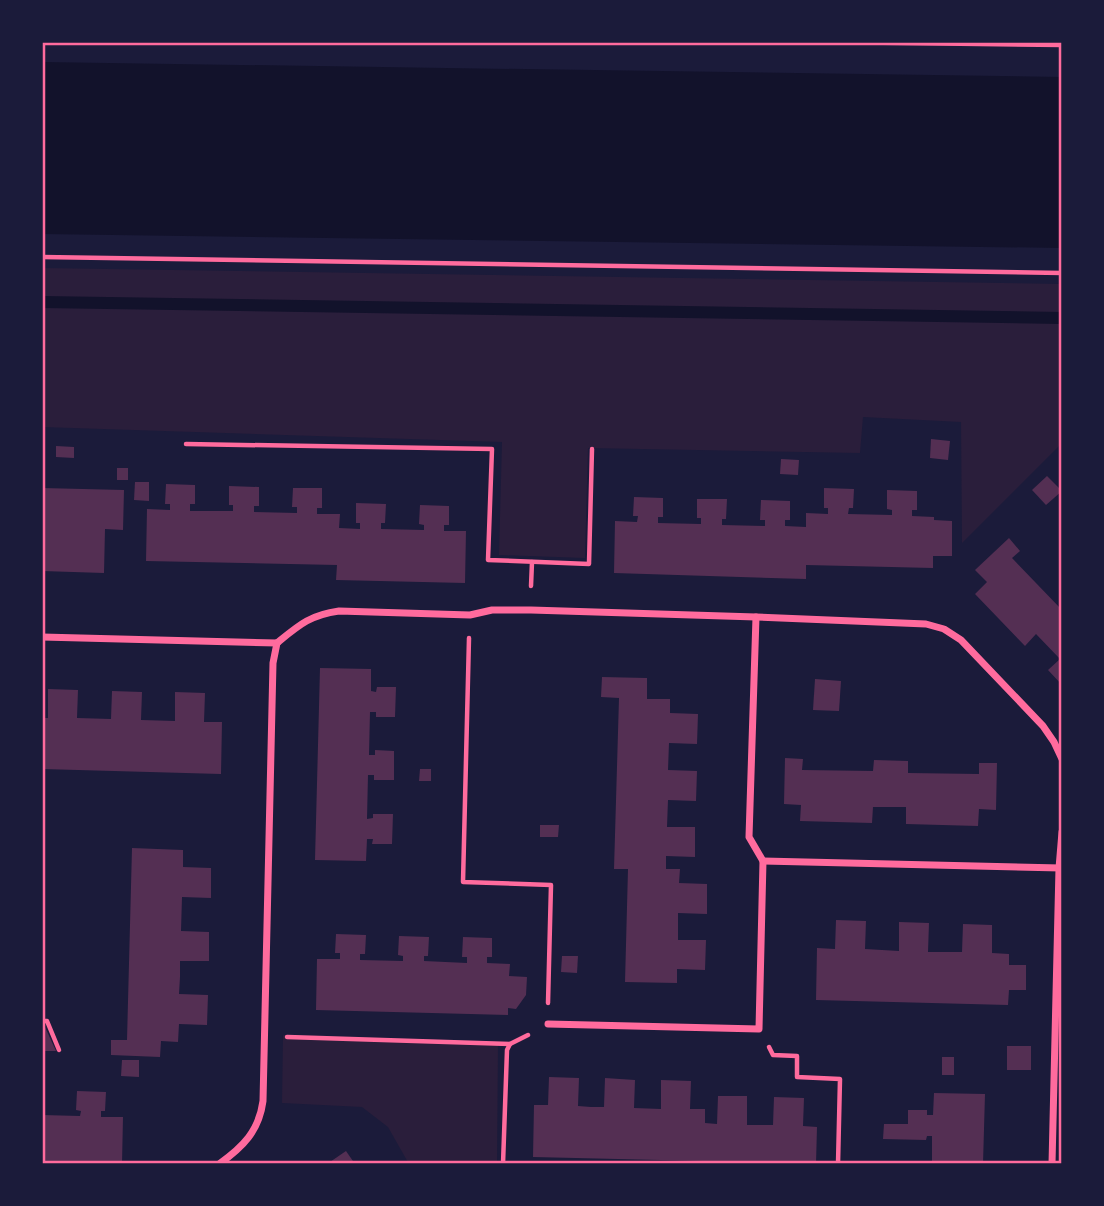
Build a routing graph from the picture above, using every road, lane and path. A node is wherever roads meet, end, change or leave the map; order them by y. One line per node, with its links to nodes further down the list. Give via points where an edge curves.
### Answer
1 (825, 42): 2 (path)
2 (1062, 45)
3 (42, 257): 4 (path)
4 (1062, 273)
5 (187, 444): 6 (path, via 492,449 488,560 589,564)
6 (592, 449)
7 (470, 615): 8 (street, via 531,610); 10 (street, via 339,611 319,614); 16 (path, via 463,882 551,885)
8 (756, 617): 11 (street, via 926,624 944,629 961,640 1043,726); 13 (street, via 749,837)
9 (42, 637): 10 (street)
10 (277, 643): 18 (street)
11 (1062, 759)
12 (1062, 832): 14 (street)
13 (763, 861): 14 (street); 17 (street)
14 (1060, 868): 24 (street)
15 (42, 1021): 20 (path, via 47,1021)
16 (548, 1024): 17 (street); 19 (path)
17 (759, 1030): 23 (path, via 773,1055 797,1056 797,1077 840,1079)
18 (265, 1037): 19 (path); 21 (street, via 261,1114 252,1134)
19 (510, 1044): 22 (path)
20 (60, 1050)
21 (219, 1164)
22 (503, 1164)
23 (838, 1164)
24 (1052, 1164)

